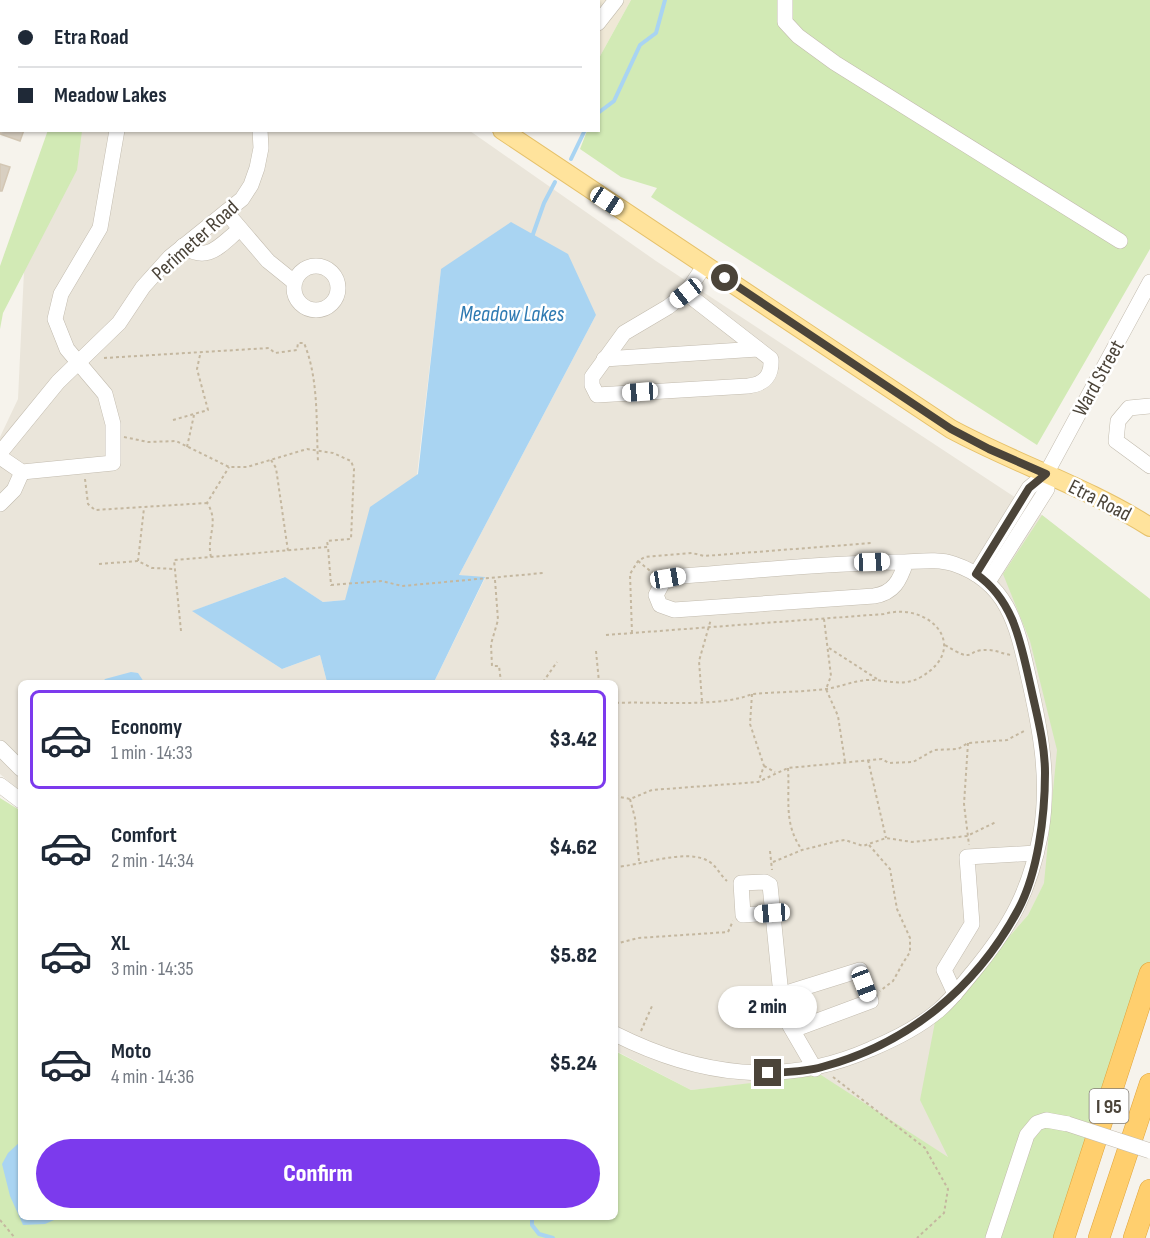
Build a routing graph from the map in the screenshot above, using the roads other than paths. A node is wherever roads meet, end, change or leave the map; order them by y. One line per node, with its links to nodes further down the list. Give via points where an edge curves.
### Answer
1 (616, 0): 3 (street)
2 (785, 0): 9 (street, via 785,22 798,36)
3 (600, 20)
4 (117, 132): 17 (street, via 100,228 56,308 57,329)
5 (261, 132): 7 (street, Perimeter Road, via 251,185)
6 (505, 132): 11 (main road, Etra Road)
7 (226, 212): 8 (street); 10 (street, Perimeter Road)
8 (240, 229): 10 (street, via 206,255 195,255); 12 (street, via 280,273)
9 (1120, 241)
10 (183, 246): 17 (street, Perimeter Road, via 143,287 120,323)
11 (705, 265): 14 (street); 22 (main road, Etra Road, via 951,429)
12 (294, 282)
13 (1148, 292): 22 (street, Ward Street)
14 (686, 293): 15 (street); 16 (street, via 624,333)
15 (758, 349): 16 (street); 16 (street, via 771,359 772,370 758,385 597,395 592,377)
16 (604, 359)
17 (77, 363): 19 (street, Perimeter Road); 21 (street, via 105,394 110,408 114,463)
18 (1150, 406): 20 (street, via 1129,408 1118,421 1116,441)
19 (0, 455): 21 (street, Perimeter Road)
20 (1150, 466)
21 (22, 472): 23 (street, via 14,490)
22 (1046, 474): 24 (main road, Etra Road, via 1101,498); 26 (street, via 1029,488)
23 (0, 504)
24 (1150, 527)
25 (906, 562): 25 (street, via 683,576 663,582 656,595 660,605 674,610 886,595 901,578); 26 (street, via 946,562)
26 (982, 578): 31 (street, via 1014,620 1039,724 1045,772)
27 (0, 748): 28 (street)
28 (18, 766)
29 (0, 785): 30 (street)
30 (18, 799)
31 (1036, 853): 34 (street, via 1019,909); 34 (street, via 968,857 972,924 944,970)
32 (772, 913): 32 (street, via 770,885 741,883 743,915); 35 (street)
33 (1150, 973): 43 (highway, I 95)
34 (955, 994): 38 (street, via 920,1024 890,1041)
35 (780, 995): 36 (street); 36 (street, via 860,970 871,1001)
36 (793, 1030): 38 (street)
37 (618, 1036): 38 (street, via 693,1065 726,1071 768,1073)
38 (818, 1068)
39 (1150, 1084): 44 (highway, I 95)
40 (1150, 1151): 42 (street, bridge, via 1046,1119 1029,1131)
41 (1150, 1190): 45 (highway)
42 (993, 1238)
43 (1064, 1238)
44 (1099, 1238)
45 (1134, 1238)

